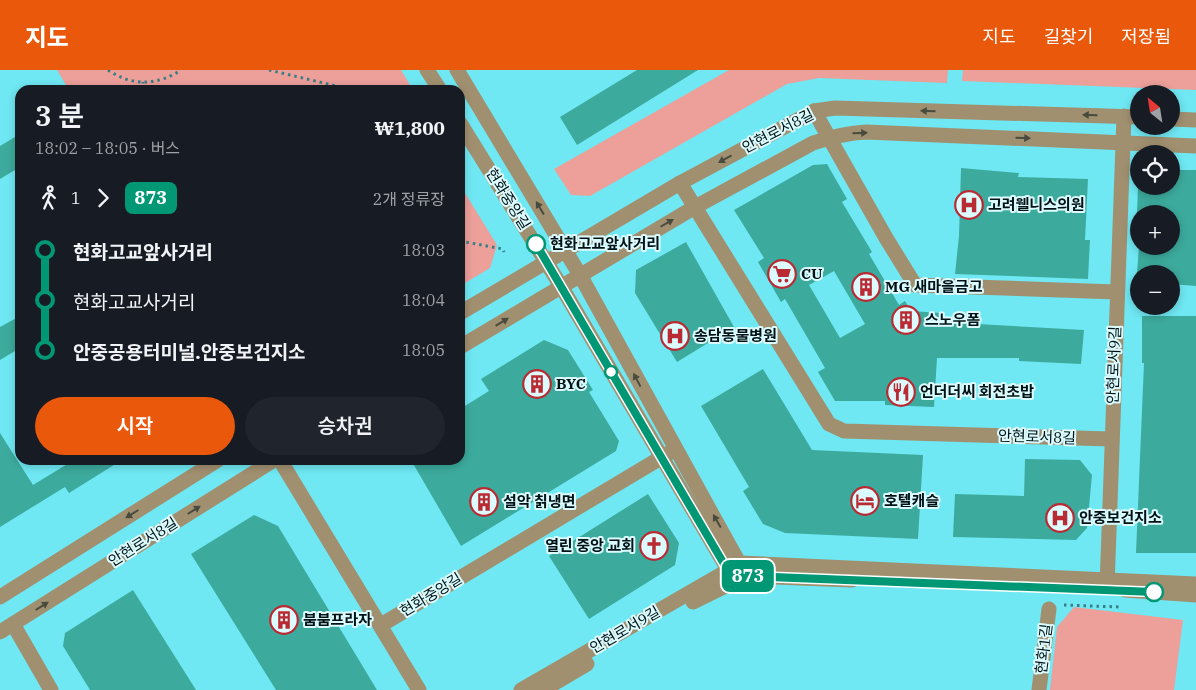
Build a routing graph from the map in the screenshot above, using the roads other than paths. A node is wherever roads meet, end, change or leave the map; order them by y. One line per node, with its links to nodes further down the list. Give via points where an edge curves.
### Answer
1 (427, 70): 3 (street)
2 (457, 70): 15 (street, one-way to 2)
3 (437, 85)
4 (814, 111): 5 (street, 안현로서8길, one-way to 4, via 835,108); 10 (street); 13 (street, 안현로서8길, one-way to 13)
5 (1130, 117)
6 (1180, 119): 7 (street)
7 (1196, 120)
8 (1130, 123): 11 (street, 안현로서9길)
9 (465, 131): 16 (street, 현화중앙길)
10 (828, 138): 11 (street, 안현로서8길, one-way to 11, via 866,132); 14 (street, 안현로서8길); 19 (street, 안현로서8길, via 915,285)
11 (1124, 142): 12 (street, 안현로서8길); 19 (street, 안현로서9길)
12 (1196, 146)
13 (680, 183): 14 (street); 15 (street, 안현로서8길)
14 (695, 207): 17 (street, 안현로서8길, one-way to 14); 22 (street, 안현로서8길, via 829,424 844,432)
15 (566, 250): 16 (street, 안현로서8길); 17 (street)
16 (546, 261): 18 (street, 현화중앙길); 20 (street, 안현로서8길)
17 (580, 275): 18 (street, 안현로서8길); 23 (street, one-way to 17)
18 (562, 286): 21 (street, 안현로서8길, one-way to 18); 24 (street, 현화중앙길)
19 (1117, 292): 22 (street, 안현로서9길)
20 (465, 310)
21 (465, 344)
22 (1111, 439): 29 (street, 안현로서9길)
23 (675, 449): 24 (street); 28 (street, one-way to 23)
24 (661, 458): 28 (street, 현화중앙길); 34 (street, 현화중앙길)
25 (210, 465): 32 (street, 안현로서8길, one-way to 32)
26 (266, 465): 35 (street, 안현로서8길, one-way to 26)
27 (283, 465): 34 (street)
28 (738, 573): 29 (street); 38 (street, 안현로서9길); 39 (street, 안현로서9길)
29 (1107, 584): 30 (street); 31 (street)
30 (1196, 584)
31 (1196, 595)
32 (0, 598)
33 (1049, 609): 40 (street, 현화1길)
34 (381, 625): 37 (street)
35 (7, 628): 36 (street, 안현로서8길)
36 (51, 690)
37 (419, 690)
38 (521, 690)
39 (543, 690)
40 (1039, 690)

